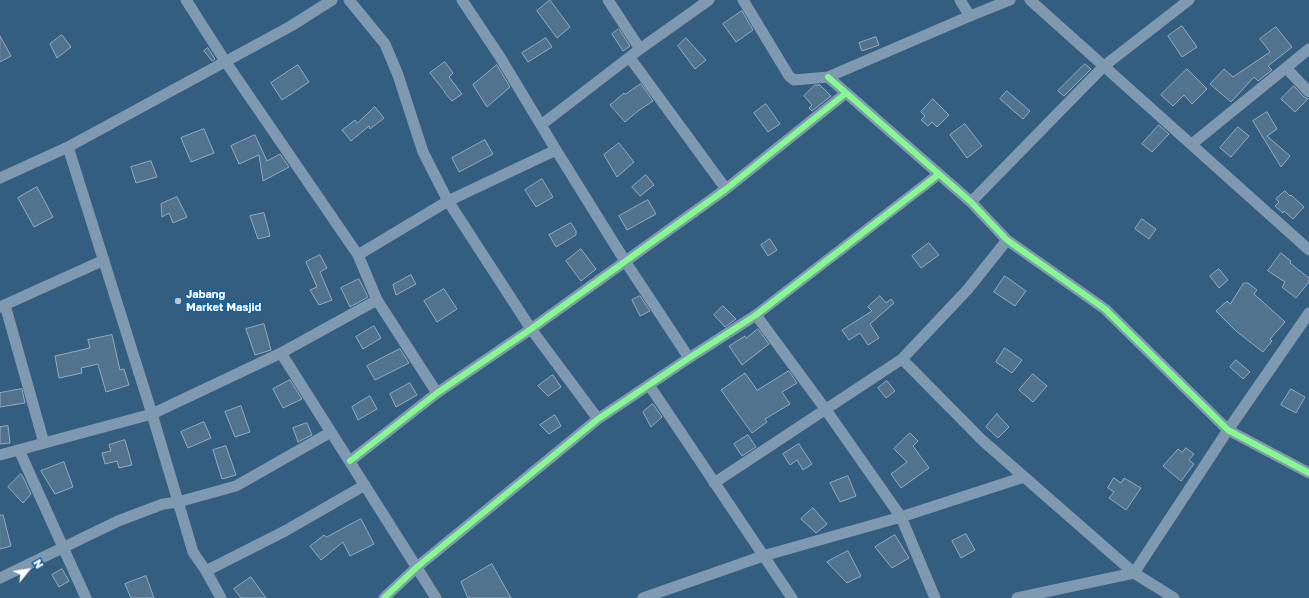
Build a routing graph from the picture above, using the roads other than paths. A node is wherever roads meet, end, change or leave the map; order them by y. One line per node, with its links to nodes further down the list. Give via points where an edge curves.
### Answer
1 (186, 0): 16 (street)
2 (332, 0): 16 (street, via 291,26)
3 (349, 0): 29 (street, via 385,44 423,152)
4 (462, 0): 22 (street)
5 (608, 0): 14 (street)
6 (709, 0): 14 (street)
7 (743, 0): 19 (street, via 789,76 794,80)
8 (960, 0): 12 (street)
9 (1010, 0): 12 (street)
10 (1030, 0): 17 (street)
11 (1189, 0): 17 (street)
12 (970, 16): 19 (street)
13 (1309, 48): 18 (street)
14 (640, 50): 15 (street)
15 (630, 58): 22 (street); 28 (street)
16 (225, 61): 24 (street); 33 (street)
17 (1104, 66): 23 (street); 30 (street)
18 (1286, 68): 20 (street); 23 (street)
19 (828, 77): 21 (street)
20 (1309, 92)
21 (846, 93): 26 (street); 28 (street)
22 (541, 126): 25 (street)
23 (1192, 144): 32 (street)
24 (68, 147): 27 (street); 34 (street)
25 (556, 150): 29 (street); 35 (street)
26 (939, 174): 30 (street); 39 (street)
27 (0, 178)
28 (726, 189): 35 (street)
29 (448, 201): 33 (street); 40 (street)
30 (971, 202): 31 (street)
31 (1007, 240): 43 (street, via 968,289); 49 (street, via 1105,310)
32 (1309, 250)
33 (358, 255): 36 (street)
34 (104, 260): 37 (street); 47 (street)
35 (625, 260): 40 (street); 42 (street)
36 (377, 300): 41 (street); 45 (street)
37 (2, 306): 51 (street)
38 (1309, 313): 49 (street)
39 (756, 315): 42 (street); 46 (street)
40 (531, 329): 45 (street); 48 (street)
41 (281, 353): 47 (street); 50 (street)
42 (689, 358): 44 (street)
43 (902, 359): 46 (street); 56 (street, via 982,440)
44 (649, 385): 48 (street); 57 (street)
45 (437, 393): 54 (street)
46 (826, 410): 57 (street); 60 (street)
47 (152, 414): 51 (street); 59 (street)
48 (598, 419): 63 (street)
49 (1228, 430): 55 (street); 65 (street)
50 (331, 432): 54 (street); 59 (street, via 236,486)
51 (44, 443): 52 (street)
52 (19, 450): 53 (street); 61 (street)
53 (0, 455)
54 (350, 461): 58 (street)
55 (1309, 473)
56 (1024, 477): 60 (street); 65 (street)
57 (714, 483): 62 (street)
58 (365, 485): 63 (street); 64 (street, via 285,531)
59 (178, 502): 61 (street, via 163,504 118,521); 64 (street, via 193,552)
60 (901, 517): 62 (street); 73 (street)
61 (63, 548): 66 (street); 67 (street)
62 (763, 556): 71 (street); 72 (street)
63 (417, 567): 69 (street); 70 (street)
64 (206, 571): 68 (street)
65 (1134, 573): 74 (street); 75 (street)
66 (0, 578)
67 (86, 598)
68 (221, 598)
69 (384, 598)
70 (436, 598)
71 (643, 598)
72 (792, 598)
73 (935, 598)
74 (1017, 598)
75 (1174, 598)

